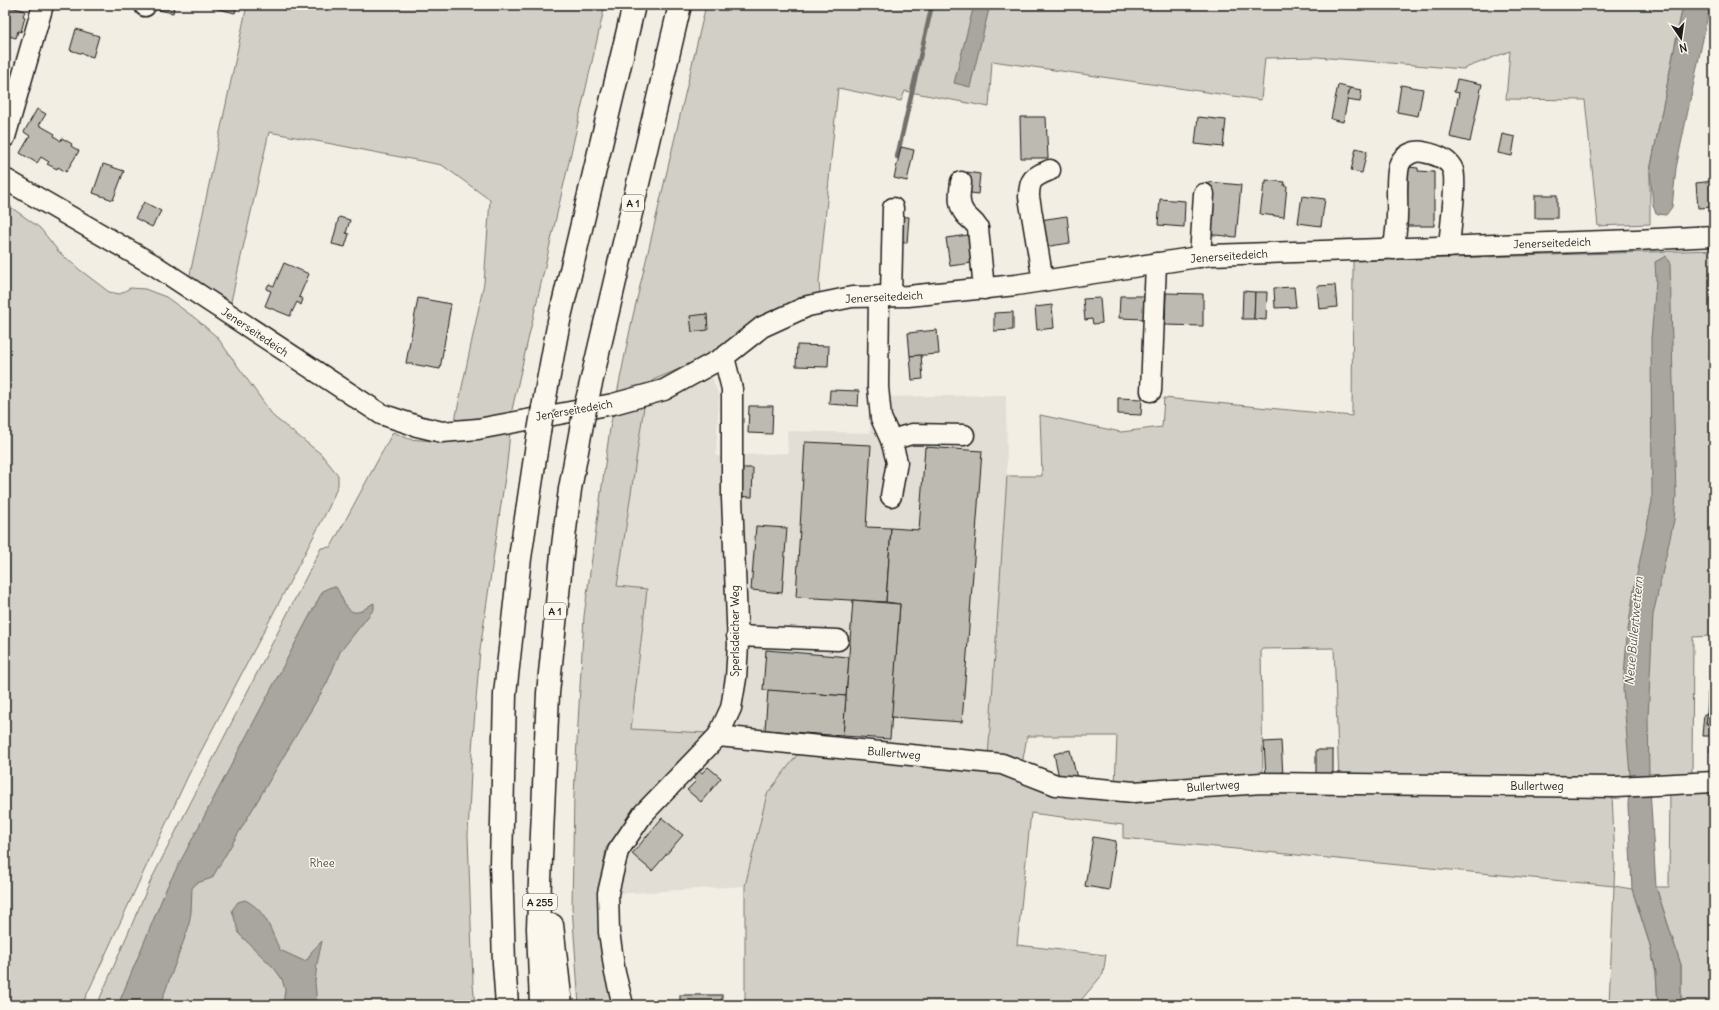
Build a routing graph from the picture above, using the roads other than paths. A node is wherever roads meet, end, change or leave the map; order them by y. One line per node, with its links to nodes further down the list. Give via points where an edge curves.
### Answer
1 (42, 5): 4 (street)
2 (634, 5): 28 (highway, bridge, via 559,321 520,558 505,694 501,864)
3 (680, 5): 27 (highway, A 1, bridge, via 587,400 570,490 548,693)
4 (5, 137)
5 (1050, 170): 15 (street, via 1033,178 1029,189)
6 (5, 179): 18 (street, Jenerseitedeich, via 154,265 381,414 417,426 442,432 478,429 613,404 664,390)
7 (961, 182): 16 (street, via 959,200 964,213 978,228)
8 (1204, 194): 13 (street)
9 (893, 208): 17 (street)
10 (1714, 236): 11 (street, Jenerseitedeich)
11 (1449, 247): 12 (street, Jenerseitedeich); 12 (street, via 1453,170 1444,160 1420,151 1408,154 1400,163)
12 (1394, 249): 13 (street, Jenerseitedeich)
13 (1200, 257): 14 (street, Jenerseitedeich)
14 (1156, 263): 15 (street, Jenerseitedeich); 19 (street)
15 (1043, 281): 16 (street, Jenerseitedeich)
16 (984, 289): 17 (street, Jenerseitedeich)
17 (885, 296): 18 (street, Jenerseitedeich, via 852,297 808,306 762,328); 21 (street, via 878,387 881,418)
18 (724, 357): 23 (street, Sperlsdeicher Weg, via 732,389 732,498)
19 (1151, 391)
20 (964, 435): 21 (street, via 912,434)
21 (891, 440): 22 (street, via 897,462)
22 (891, 496)
23 (737, 636): 24 (street); 25 (street, Sperlsdeicher Weg, via 736,678 731,708)
24 (838, 640)
25 (718, 736): 26 (street, Bullertweg, via 1002,764 1056,785 1134,792 1262,783 1616,787); 31 (street, Sperlsdeicher Weg, via 643,814 618,851 608,893 609,932)
26 (1714, 782)
27 (544, 798): 29 (highway, A 255, via 538,928); 30 (highway, A 1, via 552,929)
28 (508, 1005)
29 (541, 1005)
30 (561, 1005)
31 (623, 1005)

